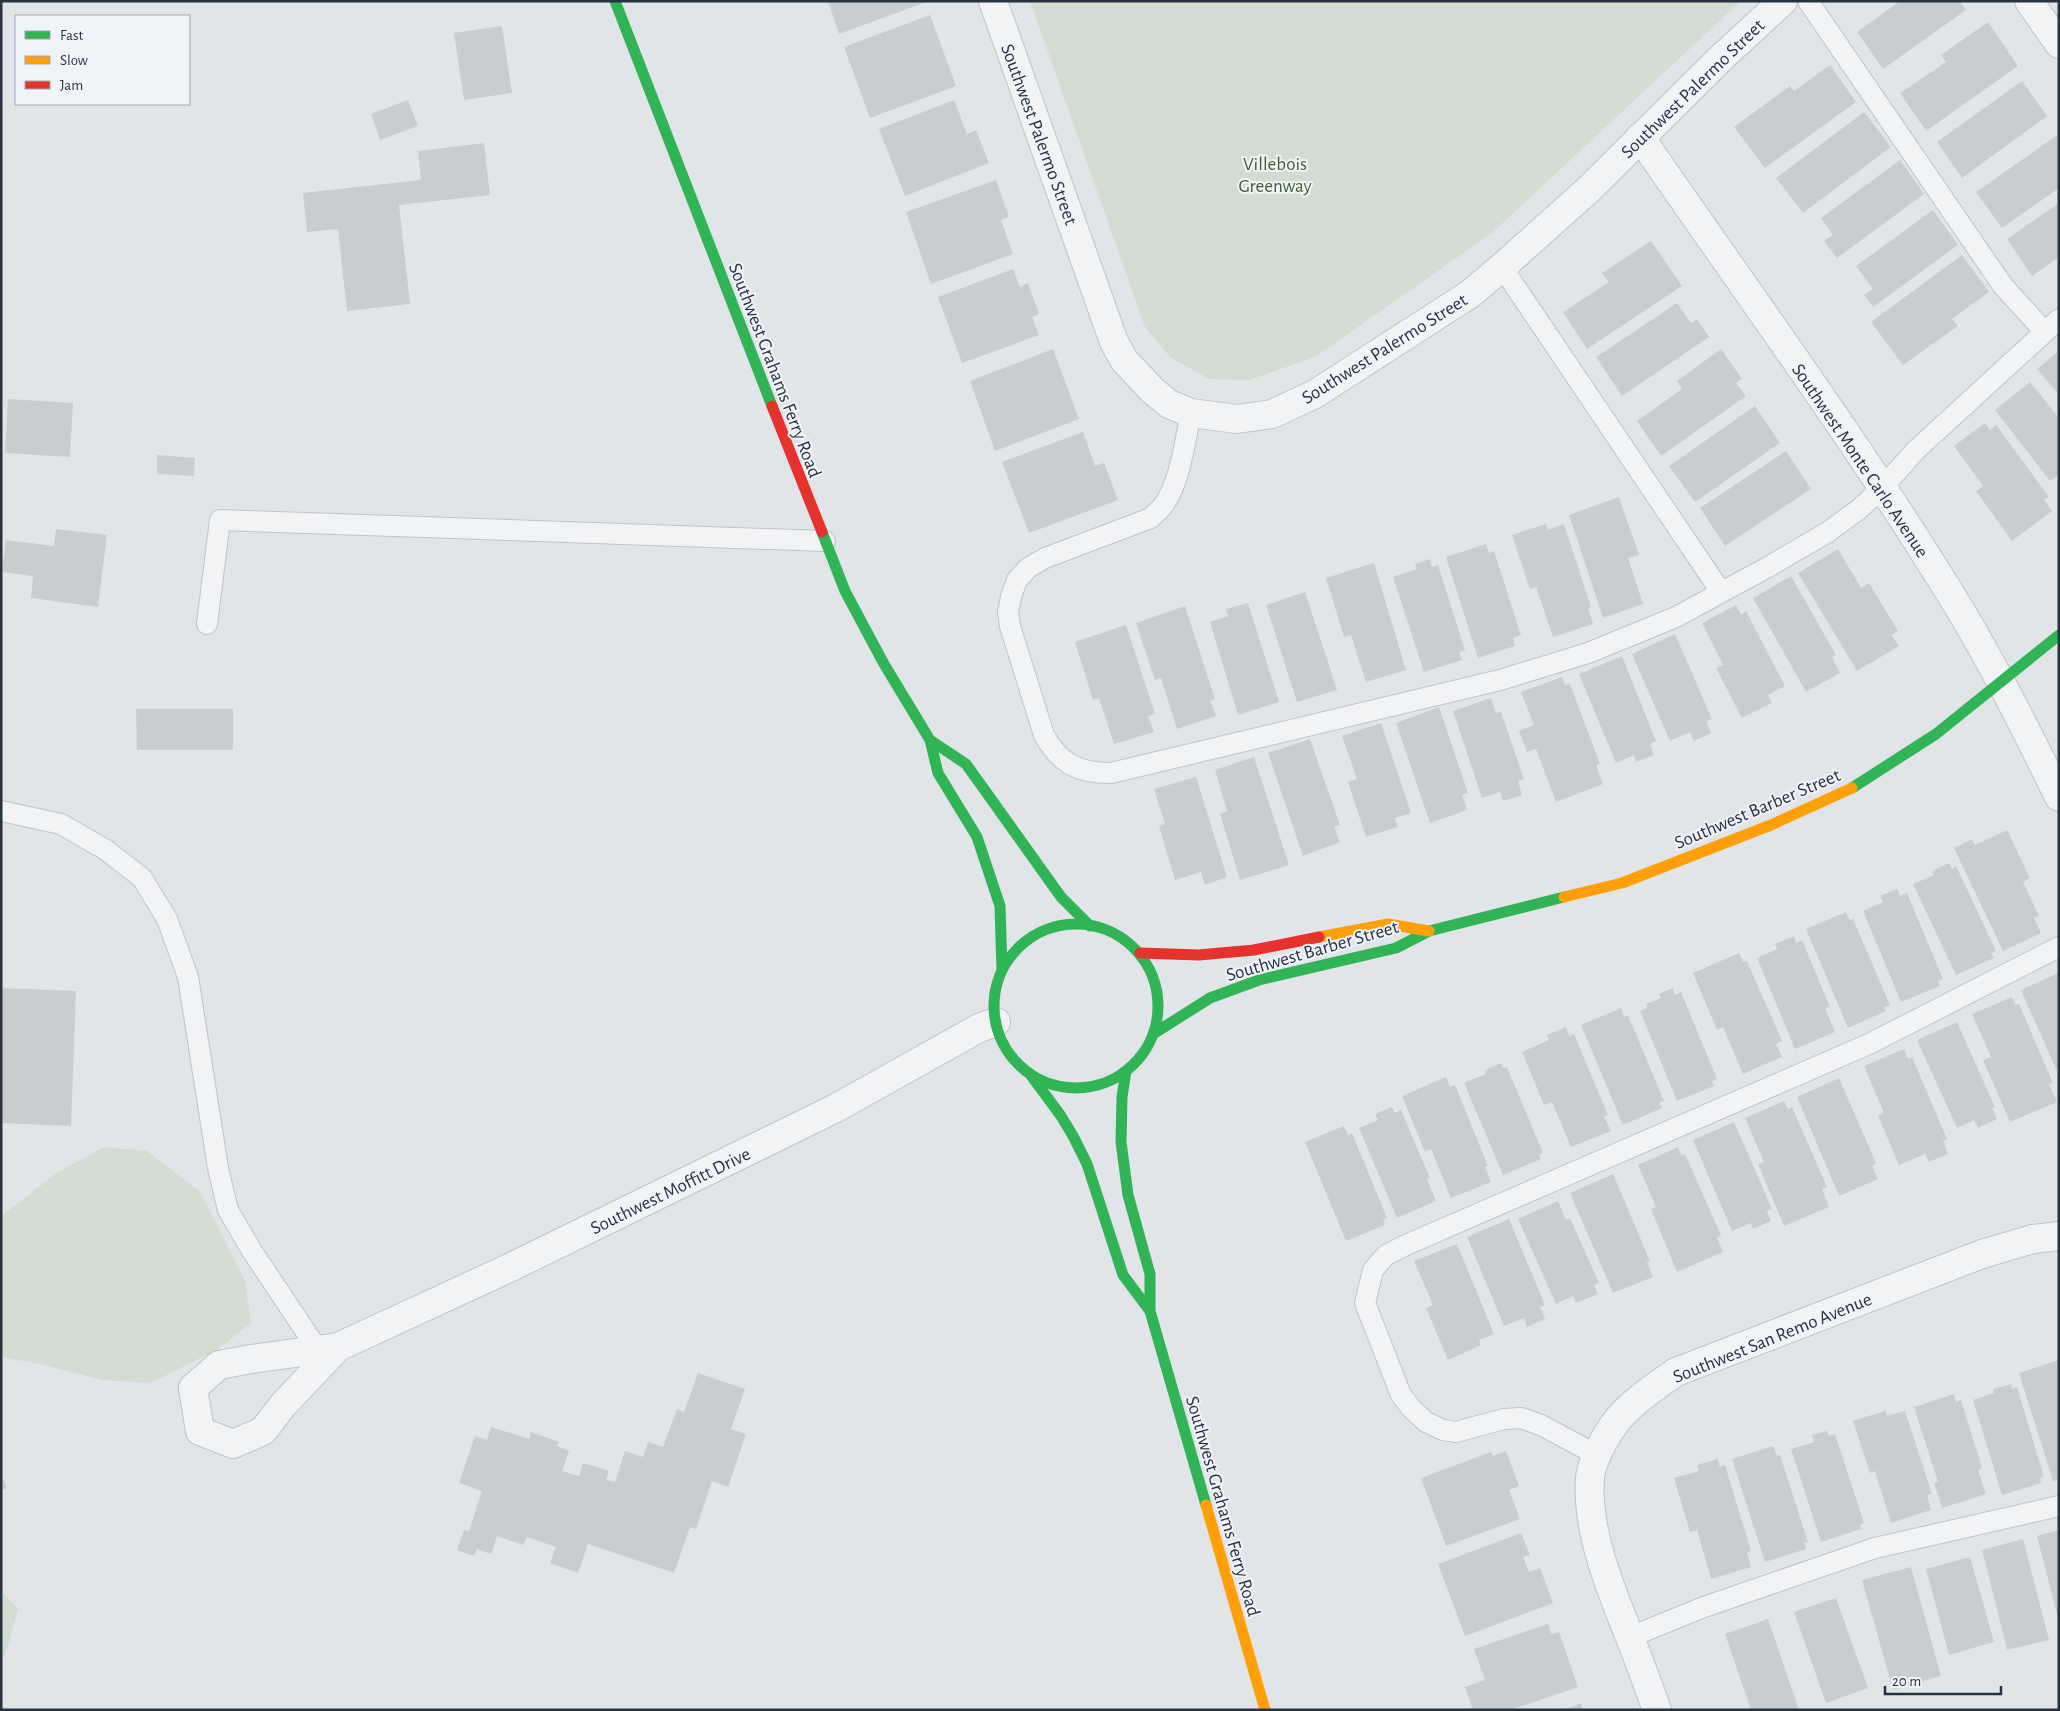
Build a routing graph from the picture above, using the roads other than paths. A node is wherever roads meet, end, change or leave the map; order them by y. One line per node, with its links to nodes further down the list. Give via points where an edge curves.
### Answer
1 (615, 1): 12 (main road, Southwest Grahams Ferry Road)
2 (993, 1): 10 (street, Southwest Palermo Street, via 1114,342 1124,360 1152,390 1169,404)
3 (1783, 1): 7 (street, Southwest Palermo Street)
4 (1808, 1): 9 (lane, via 2002,286)
5 (2029, 1): 6 (street)
6 (2059, 44)
7 (1640, 137): 8 (street, Southwest Palermo Street, via 1588,190); 11 (street, Southwest Monte Carlo Avenue)
8 (1502, 267): 10 (street, Southwest Palermo Street, via 1470,294 1315,394 1272,414 1237,419); 13 (lane)
9 (2051, 325): 11 (lane, via 1916,450)
10 (1191, 412): 13 (lane, via 1176,480 1162,507 1151,518 1045,558 1028,568 1017,580 1011,597 1010,626 1044,735 1063,761 1091,773 1111,773 1543,668 1676,617)
11 (1882, 488): 13 (lane, via 1828,532); 16 (street, Southwest Monte Carlo Avenue, via 1956,603)
12 (825, 541): 14 (lane, via 220,520); 17 (main road, Southwest Grahams Ferry Road, via 845,591)
13 (1721, 592)
14 (207, 624)
15 (2059, 635): 16 (main road, Southwest Barber Street)
16 (2001, 682): 18 (street, Southwest Monte Carlo Avenue); 21 (main road, Southwest Barber Street, via 1936,734 1852,788 1771,825 1622,883)
17 (930, 740): 20 (main road, Southwest Grahams Ferry Road, via 966,764 1061,897); 24 (main road, Southwest Grahams Ferry Road, via 938,773 977,837 1000,906)
18 (2059, 797)
19 (1, 811): 31 (lane, via 62,824 106,850 142,878 166,919 188,977 218,1168 228,1210 252,1251)
20 (1090, 926): 23 (main road, via 1123,938); 24 (main road, via 1055,926 1034,936 1015,950)
21 (1429, 931): 23 (main road, Southwest Barber Street, via 1388,924 1254,950 1198,955); 26 (main road, Southwest Barber Street, via 1396,948 1259,980 1210,998)
22 (2059, 947): 32 (lane, via 1869,1044 1406,1245 1386,1256 1373,1270 1365,1304 1401,1395 1426,1422 1456,1432 1504,1419 1521,1418)
23 (1140, 954): 26 (main road, via 1152,973 1158,996 1158,1020)
24 (1002, 970): 25 (main road, via 995,992 993,1012)
25 (996, 1022): 28 (main road, via 1002,1041); 31 (street, Southwest Moffitt Drive, via 979,1028 836,1108 507,1269)
26 (1153, 1034): 27 (main road, via 1137,1062)
27 (1126, 1071): 28 (main road, via 1097,1086 1074,1088 1050,1084); 30 (main road, Southwest Grahams Ferry Road, via 1121,1142 1128,1195 1150,1274)
28 (1029, 1074): 30 (main road, Southwest Grahams Ferry Road, via 1074,1136 1087,1164 1123,1276)
29 (2059, 1236): 32 (street, Southwest San Remo Avenue, via 2033,1239 1982,1254 1676,1372 1642,1397 1613,1425)
30 (1150, 1311): 35 (main road, Southwest Grahams Ferry Road)
31 (328, 1348): 31 (street, Southwest Moffitt Drive, via 219,1365 193,1388 200,1431 234,1444 263,1431)
32 (1597, 1455): 34 (street, Southwest San Remo Avenue, via 1590,1477 1598,1547 1612,1594)
33 (2059, 1506): 34 (lane, via 1874,1548 1757,1588)
34 (1630, 1637): 36 (street, Southwest San Remo Avenue)
35 (1265, 1710)
36 (1657, 1710)

